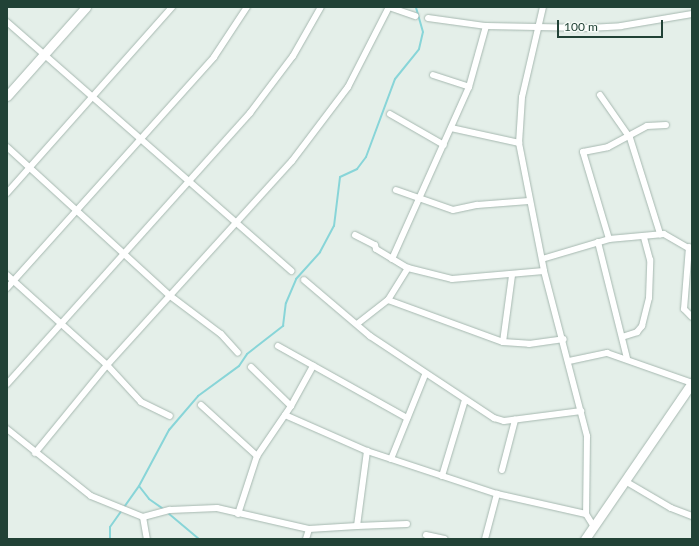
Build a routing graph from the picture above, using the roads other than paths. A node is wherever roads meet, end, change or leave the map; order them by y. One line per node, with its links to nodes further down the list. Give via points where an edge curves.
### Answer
1 (86, 7): 13 (street)
2 (172, 7): 18 (street)
3 (247, 7): 22 (street, via 214,57)
4 (321, 7): 28 (street, via 293,56 250,113)
5 (389, 7): 8 (street); 34 (street, via 348,87 292,161)
6 (543, 7): 12 (street)
7 (692, 14): 12 (street, via 621,26)
8 (415, 16)
9 (428, 18): 11 (street)
10 (7, 22): 13 (street)
11 (486, 26): 12 (street); 15 (street)
12 (540, 27): 24 (street, via 522,97)
13 (44, 54): 17 (street); 18 (street)
14 (434, 75): 15 (street)
15 (469, 87): 21 (street)
16 (600, 95): 23 (street)
17 (7, 96)
18 (94, 97): 22 (street); 27 (street)
19 (390, 114): 25 (street)
20 (666, 125): 23 (street, via 647,126)
21 (451, 128): 24 (street); 25 (street)
22 (141, 138): 28 (street); 33 (street)
23 (630, 138): 35 (street); 38 (street, via 608,147 583,152)
24 (519, 143): 32 (street)
25 (444, 145): 31 (street)
26 (7, 147): 27 (street)
27 (29, 167): 30 (street); 33 (street)
28 (188, 181): 34 (street); 41 (street)
29 (396, 190): 31 (street)
30 (7, 193)
31 (421, 200): 32 (street, via 453,210 477,205); 42 (street)
32 (529, 201): 43 (street)
33 (77, 209): 41 (street); 49 (street)
34 (236, 225): 45 (street); 52 (street)
35 (660, 234): 37 (street); 40 (street)
36 (355, 235): 42 (street, via 375,245 376,249)
37 (644, 238): 38 (street); 57 (street, via 650,260 649,298 642,326 637,332)
38 (609, 239): 39 (street)
39 (598, 242): 43 (street); 57 (street)
40 (690, 249): 54 (street, via 684,309)
41 (124, 255): 52 (street); 55 (street)
42 (392, 259): 44 (street)
43 (542, 259): 46 (street)
44 (408, 268): 48 (street, via 452,279); 53 (street)
45 (291, 271)
46 (544, 271): 48 (street); 58 (street)
47 (7, 275): 49 (street)
48 (512, 276): 59 (street)
49 (14, 280): 51 (street); 55 (street)
50 (304, 280): 56 (street)
51 (7, 288)
52 (169, 295): 61 (street, via 221,334); 64 (street)
53 (388, 300): 56 (street); 59 (street)
54 (692, 317)
55 (60, 324): 64 (street); 69 (street)
56 (357, 324): 67 (street)
57 (622, 337): 62 (street)
58 (564, 339): 59 (street, via 529,344); 63 (street)
59 (503, 342)
60 (278, 346): 65 (street)
61 (238, 353)
62 (627, 358): 63 (street, via 607,353); 68 (street)
63 (569, 362): 73 (street)
64 (107, 365): 75 (street, via 141,402); 80 (street)
65 (313, 366): 72 (street); 76 (street)
66 (251, 367): 72 (street)
67 (425, 375): 70 (street); 76 (street)
68 (692, 383): 85 (street)
69 (7, 384)
70 (465, 400): 77 (street, via 494,418); 84 (street)
71 (201, 405): 81 (street)
72 (291, 406): 74 (street)
73 (581, 411): 77 (street); 88 (street, via 586,436)
74 (285, 415): 79 (street); 81 (street)
75 (170, 416)
76 (407, 418): 82 (street)
77 (515, 420): 83 (street)
78 (7, 429): 80 (street)
79 (367, 451): 82 (street); 92 (street)
80 (35, 453): 90 (street, via 91,496)
81 (257, 456): 87 (street)
82 (391, 459): 84 (street)
83 (502, 470)
84 (442, 476): 86 (street)
85 (625, 481): 89 (street, via 671,508); 93 (street)
86 (497, 494): 88 (street); 99 (street)
87 (238, 514): 90 (street, via 217,508 194,508); 94 (street)
88 (586, 514): 93 (street)
89 (692, 516)
90 (143, 517): 96 (street)
91 (407, 524): 92 (street)
92 (357, 526): 94 (street)
93 (594, 527): 100 (street)
94 (309, 529): 97 (street)
95 (426, 535): 98 (street)
96 (147, 539)
97 (306, 539)
98 (446, 539)
99 (485, 539)
100 (585, 539)

